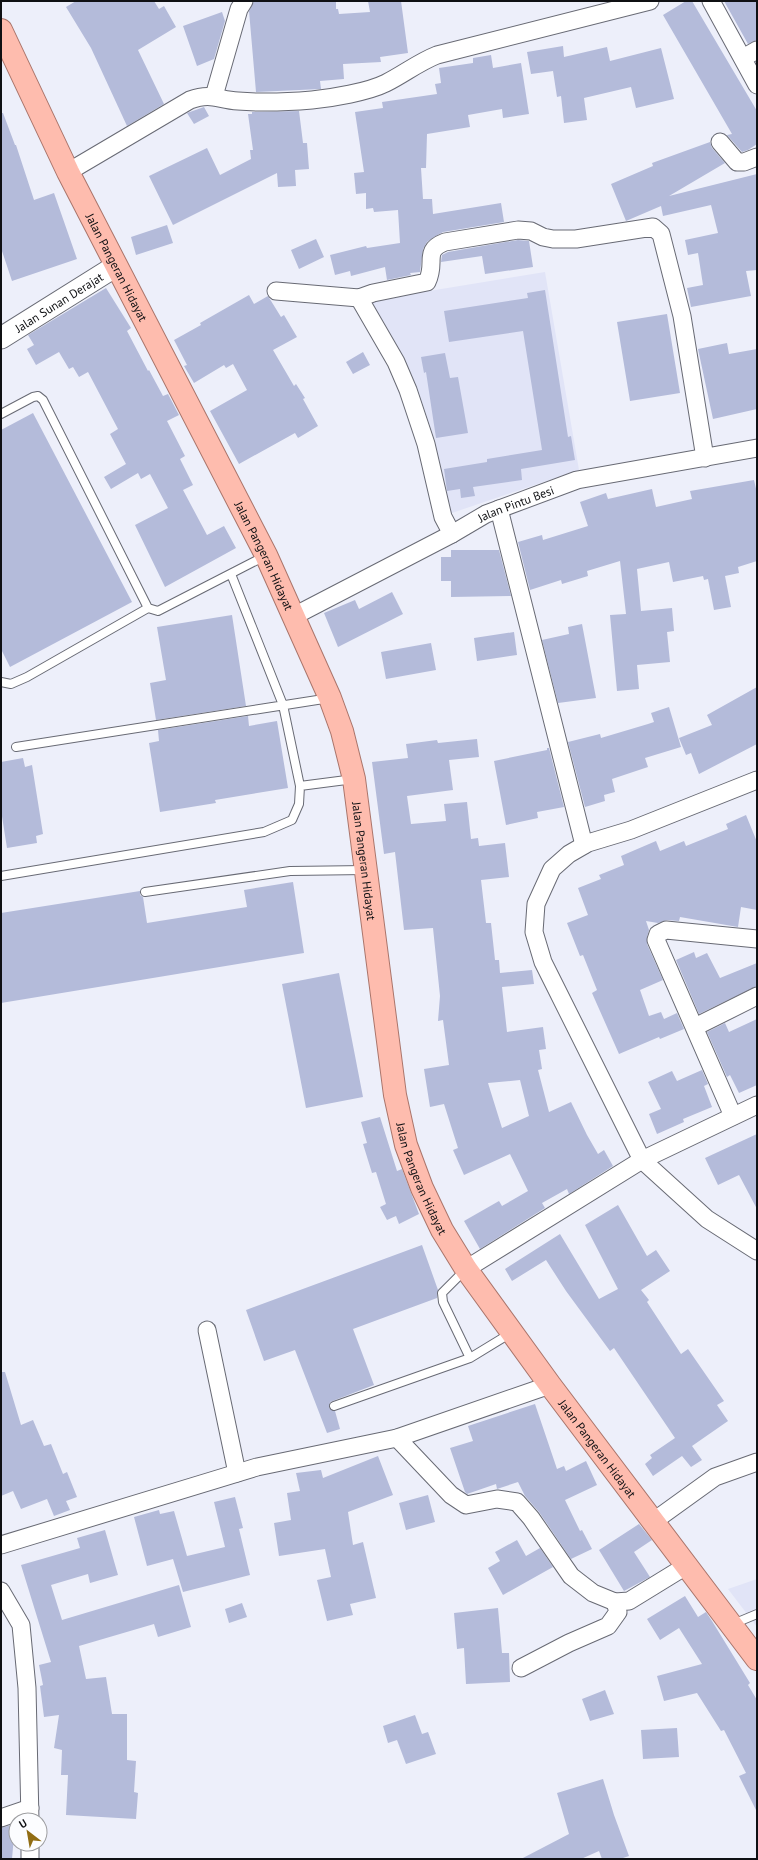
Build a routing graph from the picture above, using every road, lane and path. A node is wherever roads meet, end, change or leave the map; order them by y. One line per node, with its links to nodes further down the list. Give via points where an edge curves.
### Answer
1 (244, 1): 7 (street, via 239,9)
2 (711, 1): 5 (street)
3 (640, 2): 7 (street, via 437,55 386,83 358,92 313,100 289,101 238,101)
4 (1, 30): 10 (highway, Jalan Pangeran Hidayat)
5 (750, 54): 6 (street)
6 (757, 85)
7 (214, 96): 10 (street, via 201,96 190,100)
8 (720, 142): 9 (street, via 737,162)
9 (757, 157)
10 (68, 172): 11 (highway, Jalan Pangeran Hidayat)
11 (116, 266): 14 (street, Jalan Sunan Derajat); 20 (highway, Jalan Pangeran Hidayat)
12 (276, 291): 13 (street)
13 (359, 298): 17 (street, via 427,282 432,267 431,252 435,246 445,242 518,230 531,231 553,239 576,240 653,227 661,234 682,316); 19 (street, via 396,362 408,390 426,444 443,517)
14 (1, 338)
15 (1, 414): 22 (lane, via 33,397 38,396 43,400)
16 (757, 448): 17 (street, Jalan Pintu Besi)
17 (705, 458): 18 (street, Jalan Pintu Besi, via 577,480)
18 (499, 509): 19 (street, Jalan Pintu Besi); 31 (street)
19 (452, 534): 23 (street, Jalan Pintu Besi)
20 (266, 555): 21 (lane); 23 (highway, Jalan Pangeran Hidayat)
21 (231, 574): 22 (lane, via 158,611); 26 (lane)
22 (148, 608): 24 (lane, via 27,677 11,684)
23 (294, 616): 25 (highway, Jalan Pangeran Hidayat)
24 (1, 682)
25 (330, 698): 26 (lane); 28 (highway, Jalan Pangeran Hidayat, via 342,731)
26 (283, 705): 27 (lane); 30 (lane)
27 (16, 747)
28 (354, 779): 30 (lane); 32 (highway, Jalan Pangeran Hidayat)
29 (757, 780): 31 (street, via 631,830)
30 (300, 786): 33 (lane, via 299,804 292,820 264,832)
31 (584, 845): 40 (street, via 552,869 536,904 534,932 542,962)
32 (367, 870): 34 (lane, via 290,871); 42 (highway, Jalan Pangeran Hidayat, via 395,1095 406,1145 422,1188 442,1230)
33 (1, 876)
34 (145, 892)
35 (757, 939): 37 (street, via 666,930 658,934 656,940)
36 (757, 996): 37 (street)
37 (695, 1027): 39 (street)
38 (757, 1105): 39 (street)
39 (733, 1116): 40 (street)
40 (642, 1160): 41 (street, via 707,1220); 42 (street)
41 (757, 1251)
42 (466, 1269): 44 (highway, Jalan Pangeran Hidayat); 45 (lane, via 442,1294 442,1302)
43 (207, 1330): 50 (street)
44 (512, 1333): 45 (lane); 46 (highway, Jalan Pangeran Hidayat)
45 (470, 1358): 47 (lane)
46 (550, 1385): 48 (street); 51 (highway, Jalan Pangeran Hidayat)
47 (334, 1406)
48 (397, 1438): 50 (street); 55 (street, via 451,1495 466,1505 497,1499 517,1502 571,1576 593,1593)
49 (757, 1462): 51 (street, via 716,1478)
50 (238, 1473): 52 (street)
51 (654, 1521): 53 (highway, Jalan Pangeran Hidayat)
52 (1, 1545)
53 (686, 1566): 55 (street, via 629,1601); 57 (highway, Jalan Pangeran Hidayat)
54 (1, 1591): 60 (street, via 21,1625 27,1688)
55 (615, 1602): 59 (street, via 618,1612 608,1626)
56 (757, 1614): 57 (lane)
57 (732, 1625): 58 (highway, Jalan Pangeran Hidayat)
58 (757, 1659)
59 (521, 1668)
60 (30, 1812)

